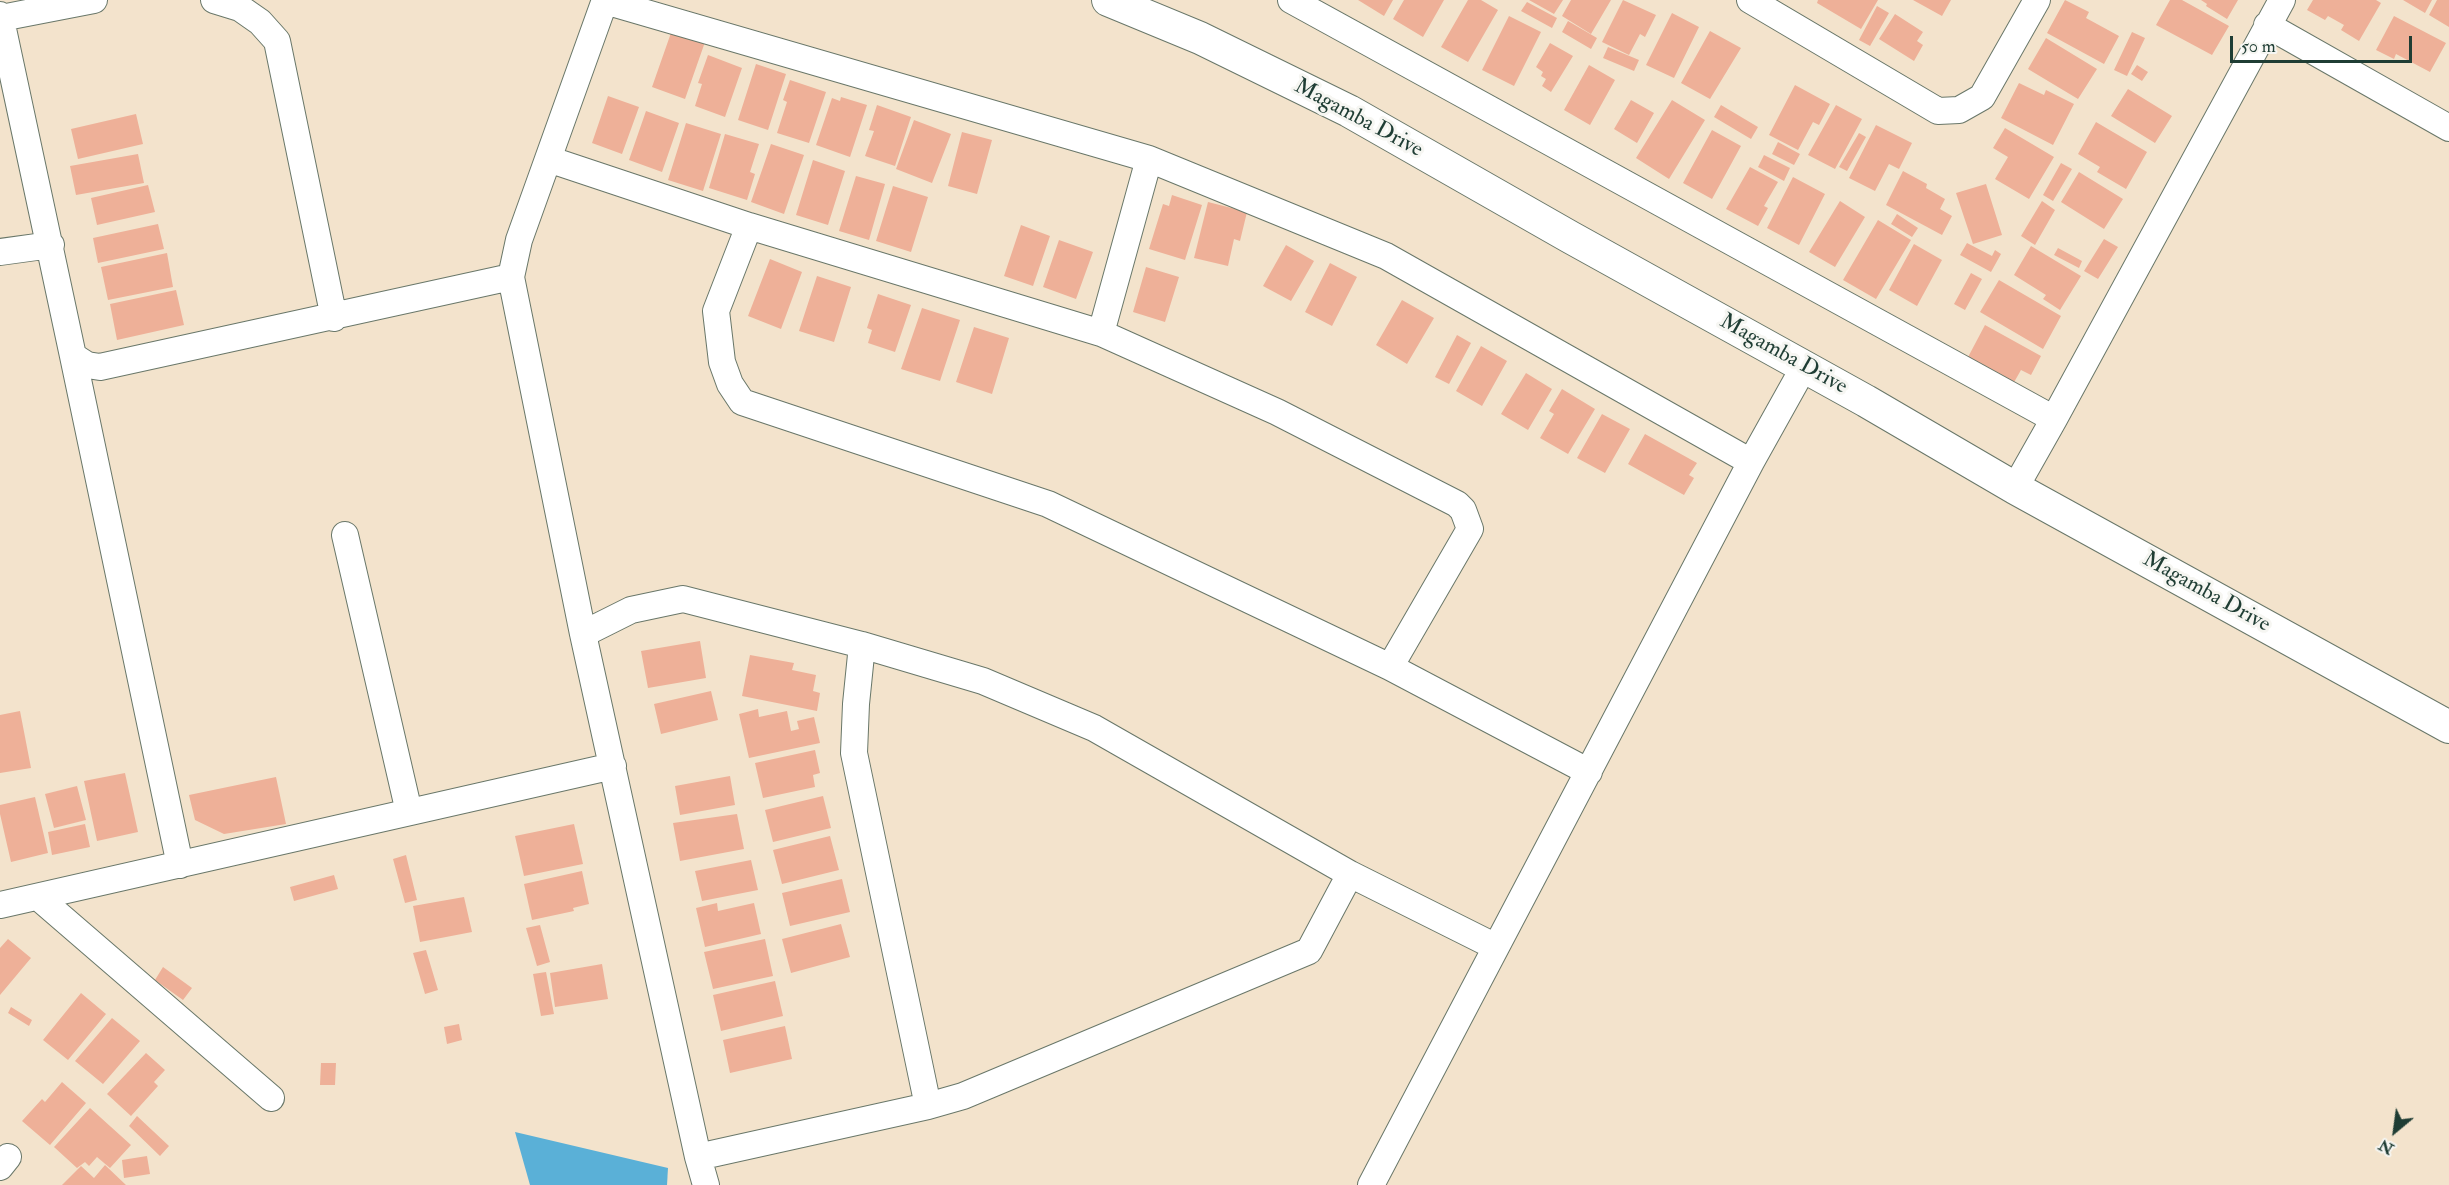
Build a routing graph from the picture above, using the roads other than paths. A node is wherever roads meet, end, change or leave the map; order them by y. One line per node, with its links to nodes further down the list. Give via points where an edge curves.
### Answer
1 (94, 0): 9 (street)
2 (214, 0): 18 (street, via 240,8 277,41)
3 (605, 0): 12 (street); 13 (street)
4 (1108, 0): 21 (street, Magamba Drive, via 1200,38 1349,111)
5 (1291, 0): 22 (street)
6 (2037, 0): 8 (street, via 1982,97 1959,111 1938,111)
7 (2282, 0): 10 (street)
8 (1766, 4)
9 (0, 16): 15 (street)
10 (2267, 26): 11 (street); 22 (street)
11 (2449, 128)
12 (548, 159): 14 (street); 17 (street, via 519,240)
13 (1149, 159): 19 (street); 23 (street, via 1386,256)
14 (748, 226): 19 (street); 28 (street, via 716,311 722,362 742,402 1048,504)
15 (51, 245): 16 (street); 20 (street)
16 (0, 252)
17 (512, 278): 18 (street); 26 (street)
18 (334, 318): 20 (street, via 100,367 87,365)
19 (1101, 333): 28 (street, via 1277,412 1449,498 1463,510 1470,529)
20 (74, 356): 33 (street)
21 (1804, 367): 23 (street); 24 (street, Magamba Drive)
22 (2055, 419): 24 (street)
23 (1751, 462): 31 (street)
24 (2015, 488): 29 (street, Magamba Drive)
25 (345, 535): 32 (street)
26 (584, 634): 27 (street, via 631,610 683,599); 30 (street)
27 (862, 645): 34 (street, via 983,681 1094,728); 39 (street, via 854,753)
28 (1390, 667): 31 (street)
29 (2449, 727)
30 (612, 766): 32 (street); 40 (street)
31 (1589, 772): 37 (street)
32 (409, 812): 33 (street)
33 (180, 865): 35 (street)
34 (1350, 874): 37 (street); 39 (street, via 1309,951 963,1096)
35 (38, 897): 36 (street); 38 (street)
36 (0, 905)
37 (1496, 947): 42 (street)
38 (271, 1098)
39 (928, 1106): 40 (street)
40 (698, 1157): 41 (street)
41 (706, 1185)
42 (1371, 1185)

